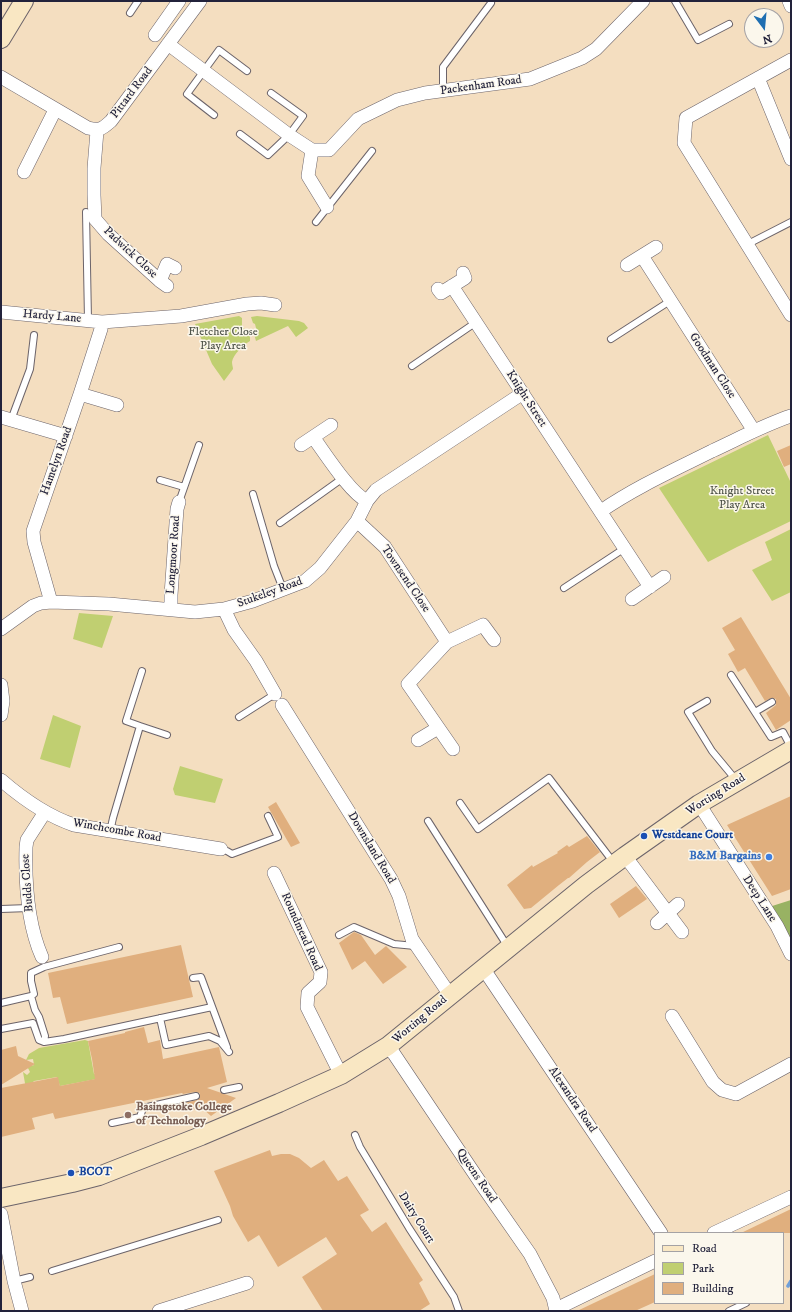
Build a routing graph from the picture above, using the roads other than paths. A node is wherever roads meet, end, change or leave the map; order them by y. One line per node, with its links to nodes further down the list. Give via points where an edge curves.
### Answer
1 (24, 1): 14 (street)
2 (138, 1): 11 (lane)
3 (179, 1): 13 (street)
4 (182, 1): 9 (street)
5 (643, 1): 21 (street, Packenham Road, via 596,49 582,58 530,79)
6 (675, 1): 12 (lane, via 698,40)
7 (789, 1): 10 (street)
8 (491, 2): 21 (lane, via 443,67)
9 (196, 6): 15 (street, Pittard Road)
10 (791, 6)
11 (130, 13)
12 (728, 24)
13 (155, 35)
14 (1, 39)
15 (168, 44): 17 (street); 25 (street, Pittard Road, via 111,121)
16 (791, 60): 20 (street)
17 (205, 71): 18 (lane, via 219,50); 24 (lane, via 187,94); 27 (street)
18 (247, 71)
19 (1, 77): 23 (street)
20 (758, 78): 30 (street); 36 (street, via 686,118 684,143)
21 (445, 91): 28 (street, Packenham Road, via 398,100 358,119 329,150)
22 (271, 93): 27 (lane, via 303,116)
23 (55, 110): 25 (street); 31 (street)
24 (214, 115)
25 (97, 131): 40 (street, Padwick Close, via 94,168 95,219 163,284 167,264)
26 (240, 134): 27 (lane, via 268,155)
27 (289, 135): 28 (street)
28 (312, 150): 32 (street, via 308,176)
29 (372, 151): 32 (lane)
30 (791, 159)
31 (24, 172)
32 (327, 207): 34 (lane)
33 (86, 212): 48 (lane)
34 (316, 222)
35 (791, 222): 36 (lane)
36 (748, 244): 47 (street)
37 (656, 247): 38 (street)
38 (642, 256): 39 (street); 44 (street, Goodman Close)
39 (627, 265)
40 (175, 268)
41 (463, 273): 42 (street, via 465,278)
42 (452, 286): 43 (street, via 441,293); 50 (street, Knight Street)
43 (438, 289)
44 (670, 301): 52 (lane); 60 (street, Goodman Close)
45 (275, 305): 49 (street, Hardy Lane, via 247,304 181,316)
46 (1, 312): 48 (street, Hardy Lane)
47 (791, 315)
48 (88, 320): 49 (street, Hardy Lane)
49 (102, 322): 55 (street, Hamelyn Road)
50 (475, 323): 53 (lane); 54 (street, Knight Street)
51 (34, 335): 58 (lane, via 30,369)
52 (611, 339)
53 (412, 366)
54 (523, 393): 69 (street, Stukeley Road, via 376,490); 71 (street, Knight Street)
55 (80, 394): 56 (street); 61 (street, Hamelyn Road)
56 (118, 405)
57 (791, 416): 60 (street)
58 (6, 418): 61 (street)
59 (331, 425): 62 (street)
60 (754, 431): 71 (street, via 632,491)
61 (66, 436): 80 (street, Hamelyn Road, via 33,531)
62 (313, 437): 64 (street); 65 (street)
63 (199, 445): 67 (lane)
64 (302, 445)
65 (343, 478): 69 (street, via 362,499); 73 (lane)
66 (160, 480): 67 (lane)
67 (184, 487): 70 (lane)
68 (253, 494): 78 (lane)
69 (367, 501): 72 (street, Stukeley Road)
70 (180, 502): 81 (street, Longmoor Road, via 177,509)
71 (601, 511): 74 (street, Knight Street)
72 (357, 521): 78 (street, Stukeley Road, via 315,572 305,581); 85 (street, Townsend Close, via 385,547)
73 (280, 523)
74 (625, 548): 76 (street, Knight Street); 77 (lane)
75 (664, 577): 76 (street)
76 (650, 587): 79 (street)
77 (564, 588)
78 (283, 590): 82 (street, Stukeley Road)
79 (632, 599)
80 (51, 602): 81 (street, Stukeley Road); 83 (street, Stukeley Road, via 33,606)
81 (171, 609): 82 (street, Stukeley Road, via 195,612)
82 (224, 609): 89 (street, Downsland Road, via 234,630)
83 (1, 629)
84 (494, 640): 85 (street, via 483,625)
85 (447, 642): 96 (street, via 408,684)
86 (142, 671): 95 (lane, via 126,721)
87 (731, 674): 92 (lane, Worting Road)
88 (1, 685): 93 (street)
89 (279, 699): 94 (lane); 119 (street, Downsland Road, via 391,879 412,939)
90 (707, 701): 102 (lane, via 688,712 712,751)
91 (772, 702): 92 (lane)
92 (755, 712): 99 (lane, Worting Road, via 771,737 782,732)
93 (1, 715)
94 (239, 716)
95 (140, 726): 97 (lane); 108 (lane)
96 (438, 728): 98 (street); 100 (street)
97 (167, 735)
98 (418, 740)
99 (791, 748): 102 (street, Worting Road)
100 (453, 750)
101 (1, 780): 105 (street, Winchcombe Road)
102 (737, 781): 104 (street, Worting Road)
103 (460, 803): 110 (lane, via 478,829 549,778)
104 (699, 804): 110 (street, Worting Road); 122 (street, Deep Lane, via 777,926)
105 (45, 812): 108 (street, Winchcombe Road, via 74,826); 113 (street, Budds Close, via 27,840)
106 (268, 816): 109 (lane, via 278,837 232,854)
107 (428, 821): 121 (lane)
108 (110, 832): 109 (street, Winchcombe Road)
109 (220, 849)
110 (620, 860): 115 (street); 121 (street, Worting Road)
111 (274, 873): 136 (street, Roundmead Road, via 321,972 320,982 308,993 307,1007)
112 (678, 904): 115 (street)
113 (29, 908): 114 (lane); 123 (street, Budds Close)
114 (1, 909)
115 (667, 914): 116 (street); 117 (street)
116 (657, 923)
117 (682, 932)
118 (339, 935): 119 (lane, via 354,927 394,944)
119 (417, 946): 126 (street, Downsland Road)
120 (119, 947): 127 (lane, via 44,967 32,974 34,994)
121 (509, 948): 124 (street, Worting Road)
122 (791, 954)
123 (42, 958)
124 (483, 968): 126 (street, Worting Road); 146 (street, Alexandra Road)
125 (193, 978): 129 (lane, via 201,977)
126 (450, 995): 134 (street, Worting Road)
127 (31, 996): 128 (lane); 133 (lane, via 45,1036)
128 (1, 1003)
129 (212, 1007): 131 (lane); 131 (lane, via 229,1052 220,1041 209,1036 166,1045)
130 (672, 1016): 135 (street, via 713,1082 722,1090 736,1094)
131 (160, 1018): 133 (lane)
132 (1, 1029): 133 (lane, via 33,1023 39,1040)
133 (44, 1042)
134 (388, 1046): 136 (street, Worting Road); 155 (street, Queens Road, via 530,1254)
135 (791, 1064)
136 (341, 1076): 143 (street, Worting Road, via 279,1104 99,1176)
137 (239, 1087): 138 (lane)
138 (224, 1090)
139 (196, 1096): 140 (lane, via 143,1108 140,1117)
140 (112, 1123)
141 (355, 1136): 158 (lane, Dairy Court, via 409,1228 454,1297)
142 (791, 1196): 147 (street)
143 (1, 1198)
144 (1, 1214): 151 (street)
145 (218, 1220): 149 (lane)
146 (660, 1232)
147 (716, 1232)
148 (654, 1261): 155 (street)
149 (52, 1271)
150 (30, 1277): 151 (lane)
151 (14, 1281): 156 (street)
152 (247, 1283): 154 (street)
153 (744, 1304): 159 (lane)
154 (181, 1308): 157 (street)
155 (556, 1310)
156 (22, 1311)
157 (159, 1311)
158 (459, 1311)
159 (729, 1311)

